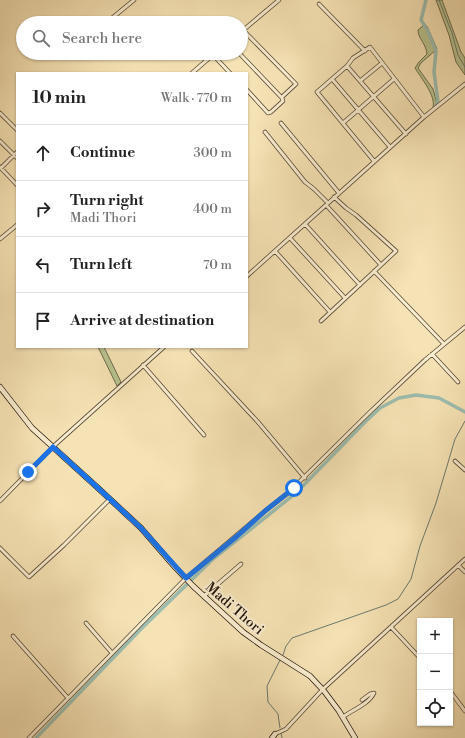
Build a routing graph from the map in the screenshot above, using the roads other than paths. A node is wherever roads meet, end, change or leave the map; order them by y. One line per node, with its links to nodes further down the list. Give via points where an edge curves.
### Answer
1 (134, 0): 4 (street)
2 (279, 0): 5 (street)
3 (319, 4): 7 (street)
4 (115, 16)
5 (248, 26)
6 (248, 37): 21 (street, via 296,84)
7 (365, 51): 11 (street, via 370,47); 12 (street, via 353,58)
8 (207, 60): 13 (street)
9 (219, 60): 14 (street)
10 (246, 60): 21 (street)
11 (382, 63): 16 (street); 17 (street)
12 (347, 66): 15 (street); 17 (street)
13 (193, 72)
14 (229, 72)
15 (332, 79): 22 (street); 25 (street, via 317,92)
16 (394, 79): 20 (street); 24 (street)
17 (360, 81): 20 (street)
18 (465, 84): 24 (street)
19 (248, 91): 21 (street, via 268,113 283,102)
20 (373, 96): 22 (street); 29 (street)
21 (282, 97)
22 (358, 110): 25 (street); 31 (street)
23 (0, 113): 27 (street)
24 (424, 117): 29 (street)
25 (343, 123): 33 (street)
26 (281, 124): 36 (street)
27 (16, 129)
28 (265, 132): 38 (street, via 305,182)
29 (406, 134): 31 (street)
30 (0, 141): 32 (street)
31 (390, 147): 33 (street)
32 (14, 155): 34 (street)
33 (374, 162): 36 (street)
34 (0, 168): 35 (street)
35 (16, 184)
36 (339, 193): 37 (street)
37 (334, 197): 38 (street); 44 (street, via 396,251)
38 (327, 204): 39 (street); 44 (street)
39 (305, 224): 41 (street); 47 (street)
40 (16, 226): 42 (street)
41 (290, 238): 43 (street); 48 (street)
42 (0, 239)
43 (275, 252): 46 (street); 49 (street)
44 (381, 265): 45 (street)
45 (374, 271): 47 (street); 52 (street)
46 (248, 275)
47 (360, 285): 48 (street)
48 (345, 298): 49 (street)
49 (330, 312): 50 (street)
50 (321, 320)
51 (465, 327): 52 (street)
52 (444, 344): 55 (street)
53 (163, 348): 56 (street)
54 (192, 351): 63 (street, via 258,422)
55 (432, 354): 57 (street); 63 (street)
56 (143, 365): 59 (street); 60 (street)
57 (458, 382)
58 (0, 387): 60 (main road, Madi Thori, via 32,428)
59 (204, 435)
60 (53, 447): 64 (street); 65 (main road, Madi Thori)
61 (455, 461): 62 (street)
62 (465, 470)
63 (305, 478): 71 (street)
64 (0, 499)
65 (110, 499): 66 (street, via 29,577); 71 (main road, Madi Thori, via 141,528)
66 (0, 548)
67 (465, 559): 69 (street)
68 (241, 564): 72 (street)
69 (458, 566): 70 (street); 74 (street)
70 (465, 572)
71 (187, 579): 72 (main road, Madi Thori); 76 (street)
72 (204, 596): 78 (main road, Madi Thori, via 243,632 310,676)
73 (86, 623): 76 (street)
74 (390, 628): 77 (street); 78 (street)
75 (13, 636): 80 (street)
76 (112, 653): 80 (street)
77 (417, 655)
78 (323, 689): 83 (main road, Madi Thori); 84 (street, via 286,729)
79 (453, 695): 82 (street)
80 (68, 698): 85 (street)
81 (362, 700): 83 (street, via 374,693 368,702)
82 (465, 711)
83 (343, 717): 86 (main road, Madi Thori)
84 (273, 736)
85 (29, 738)
86 (355, 738)

